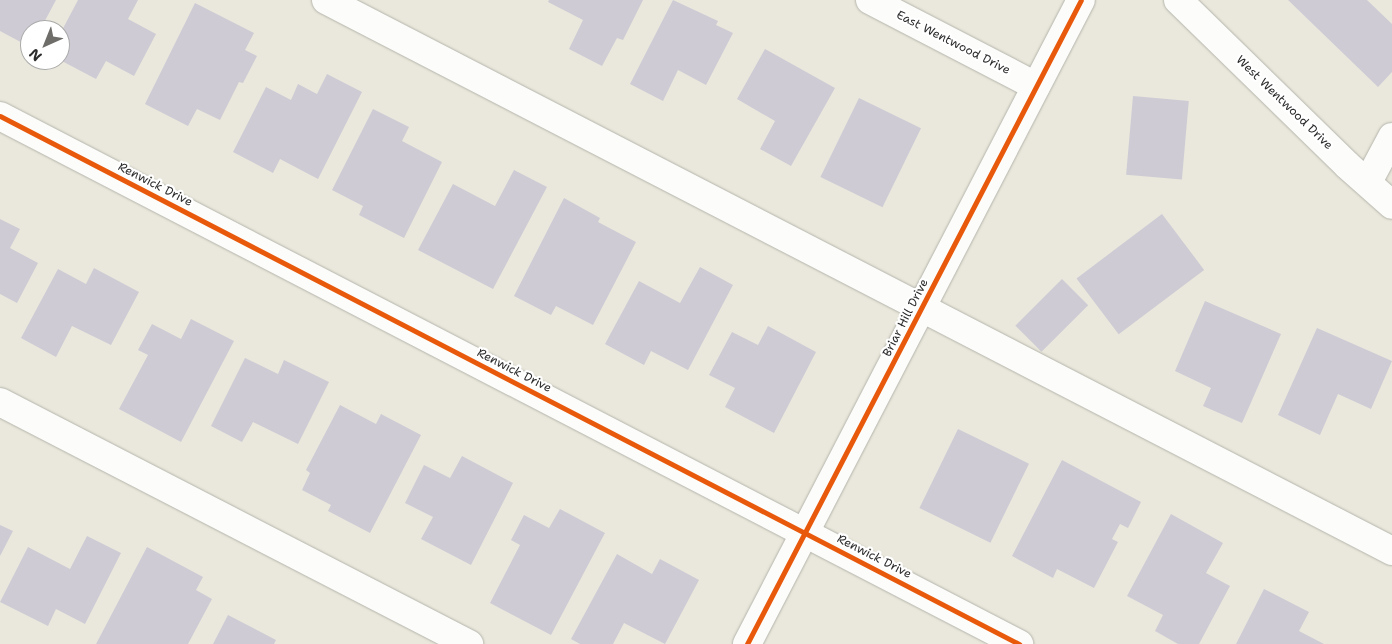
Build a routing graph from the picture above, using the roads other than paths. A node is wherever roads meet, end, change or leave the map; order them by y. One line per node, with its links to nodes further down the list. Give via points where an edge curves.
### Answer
1 (326, 0): 10 (street)
2 (870, 0): 5 (street, East Wentwood Drive)
3 (1081, 0): 5 (street, Briar Hill Drive)
4 (1178, 0): 8 (street, West Wentwood Drive)
5 (1036, 86): 10 (street, Briar Hill Drive)
6 (0, 116): 12 (street, Renwick Drive)
7 (1392, 136): 8 (street)
8 (1368, 182): 9 (street, West Wentwood Drive)
9 (1392, 204)
10 (923, 308): 12 (street, Briar Hill Drive); 13 (street)
11 (0, 402): 14 (street)
12 (805, 533): 15 (street, Briar Hill Drive); 16 (street, Renwick Drive)
13 (1392, 551)
14 (469, 644)
15 (747, 644)
16 (1019, 644)

